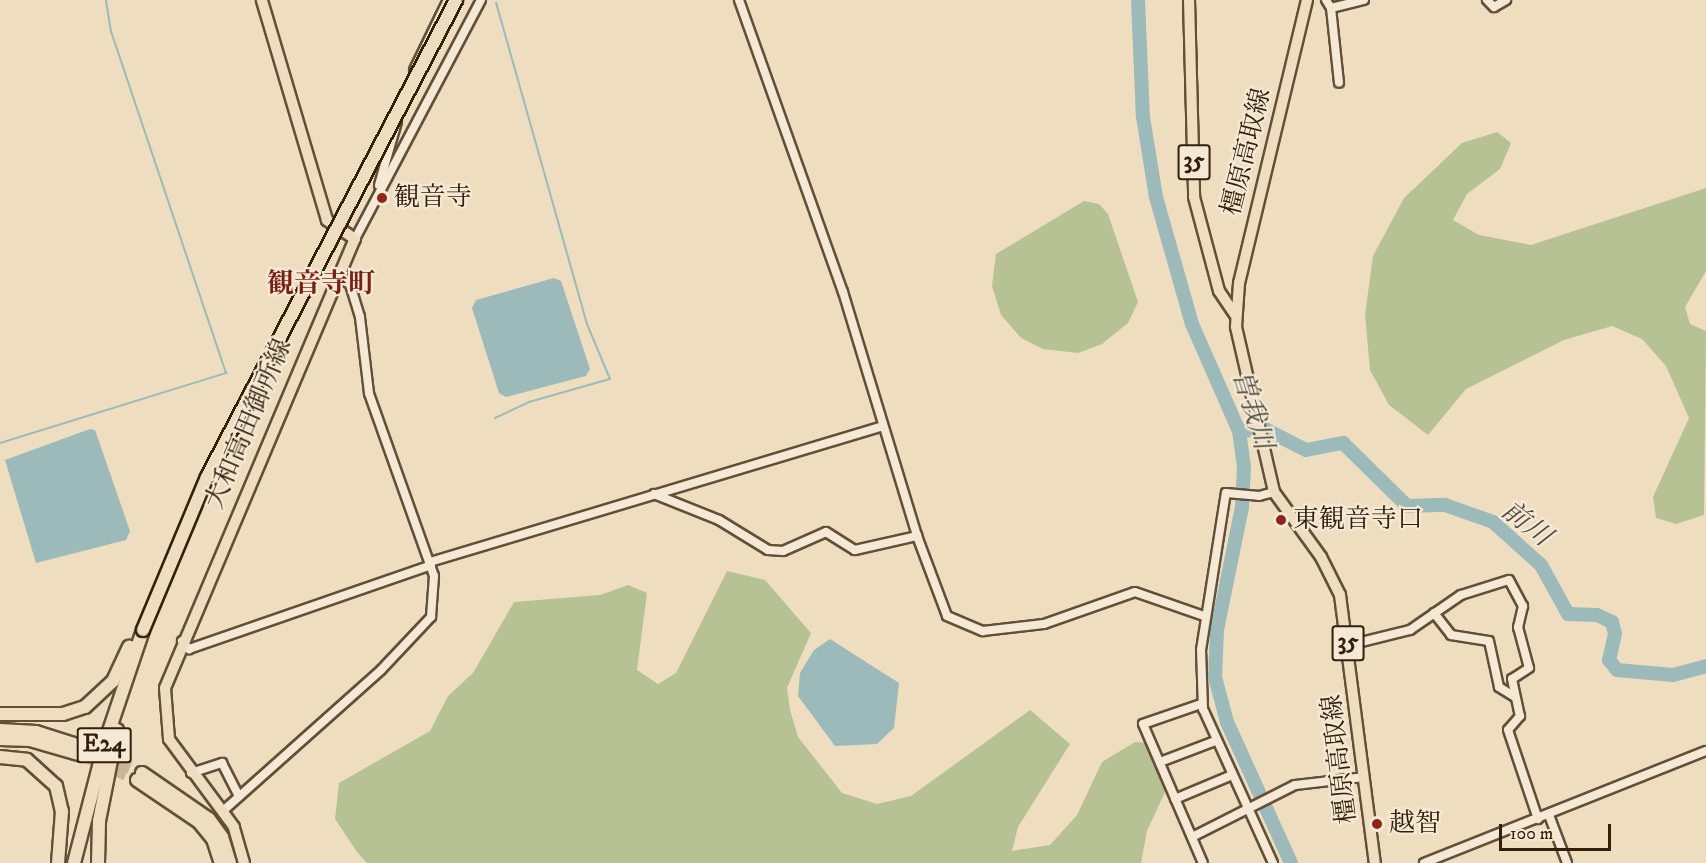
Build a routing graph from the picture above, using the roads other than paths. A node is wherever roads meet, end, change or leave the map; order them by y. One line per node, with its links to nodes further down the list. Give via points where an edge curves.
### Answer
1 (262, 0): 14 (main road, via 327,220)
2 (448, 0): 13 (street, via 418,57)
3 (456, 0): 24 (highway, E24, bridge, via 207,477)
4 (480, 0): 13 (street)
5 (739, 0): 17 (street, via 843,292)
6 (1189, 0): 16 (main road, 橿原高取線 / 35, via 1194,197 1219,291)
7 (1307, 0): 16 (main road, 橿原高取線 / 35)
8 (1364, 0): 11 (street)
9 (1487, 0): 10 (street, via 1494,6)
10 (1506, 0)
11 (1328, 4): 12 (street)
12 (1339, 83)
13 (376, 194): 14 (street)
14 (355, 239): 15 (main road, 大和高田御所線)
15 (337, 277): 21 (street, via 350,284 360,316 369,393); 25 (main road, 大和高田御所線)
16 (1235, 316): 18 (main road, 橿原高取線 / 35)
17 (882, 426): 19 (street); 20 (street)
18 (1274, 492): 23 (street, via 1259,496 1228,494); 26 (main road, 橿原高取線 / 35, via 1335,582)
19 (654, 494): 20 (street, via 719,520 768,550 783,551 826,532 855,550); 21 (street)
20 (917, 536): 23 (street, via 947,616 974,629 1044,624 1135,592)
21 (430, 564): 25 (street, via 189,649); 39 (street, via 435,586 431,617 381,670)
22 (1434, 613): 26 (street, via 1410,630); 27 (street, via 1451,635 1490,641 1499,687); 27 (street, via 1461,595 1509,580 1523,606 1518,627 1529,668 1512,679)
23 (1204, 616): 28 (street)
24 (142, 628): 29 (highway, via 113,681 86,707 63,714); 47 (highway, E24, via 105,743); 48 (highway, via 105,784 97,835)
25 (181, 640): 36 (main road, 大和高田御所線, via 165,688 164,715 172,746)
26 (1349, 645): 38 (main road, 橿原高取線 / 35)
27 (1515, 697): 44 (street, via 1520,716 1508,730)
28 (1201, 704): 32 (street); 35 (street, via 1143,724)
29 (0, 714)
30 (0, 730): 31 (highway, via 36,732 84,752 30,740)
31 (0, 739)
32 (1215, 741): 35 (street); 37 (street)
33 (1706, 751): 43 (street)
34 (0, 757): 46 (highway, via 27,760 56,786 62,811)
35 (1160, 762): 40 (street)
36 (191, 773): 39 (street, via 222,764); 42 (main road, 大和高田御所線)
37 (1232, 775): 40 (street); 41 (street)
38 (1364, 777): 41 (street, via 1295,785); 54 (main road, 橿原高取線 / 35)
39 (239, 796): 42 (street)
40 (1175, 799): 45 (street)
41 (1250, 808): 45 (street); 53 (street)
42 (224, 810): 51 (main road, 大和高田御所線, via 241,843)
43 (1549, 815): 44 (street); 56 (street)
44 (1538, 819): 55 (street)
45 (1192, 837): 52 (street)
46 (58, 863)
47 (74, 863)
48 (98, 863)
49 (220, 863): 50 (highway, via 213,839 199,822 139,777 209,819 222,837)
50 (230, 863)
51 (244, 863)
52 (1203, 863)
53 (1273, 863)
54 (1375, 863)
55 (1424, 863)
56 (1567, 863)

